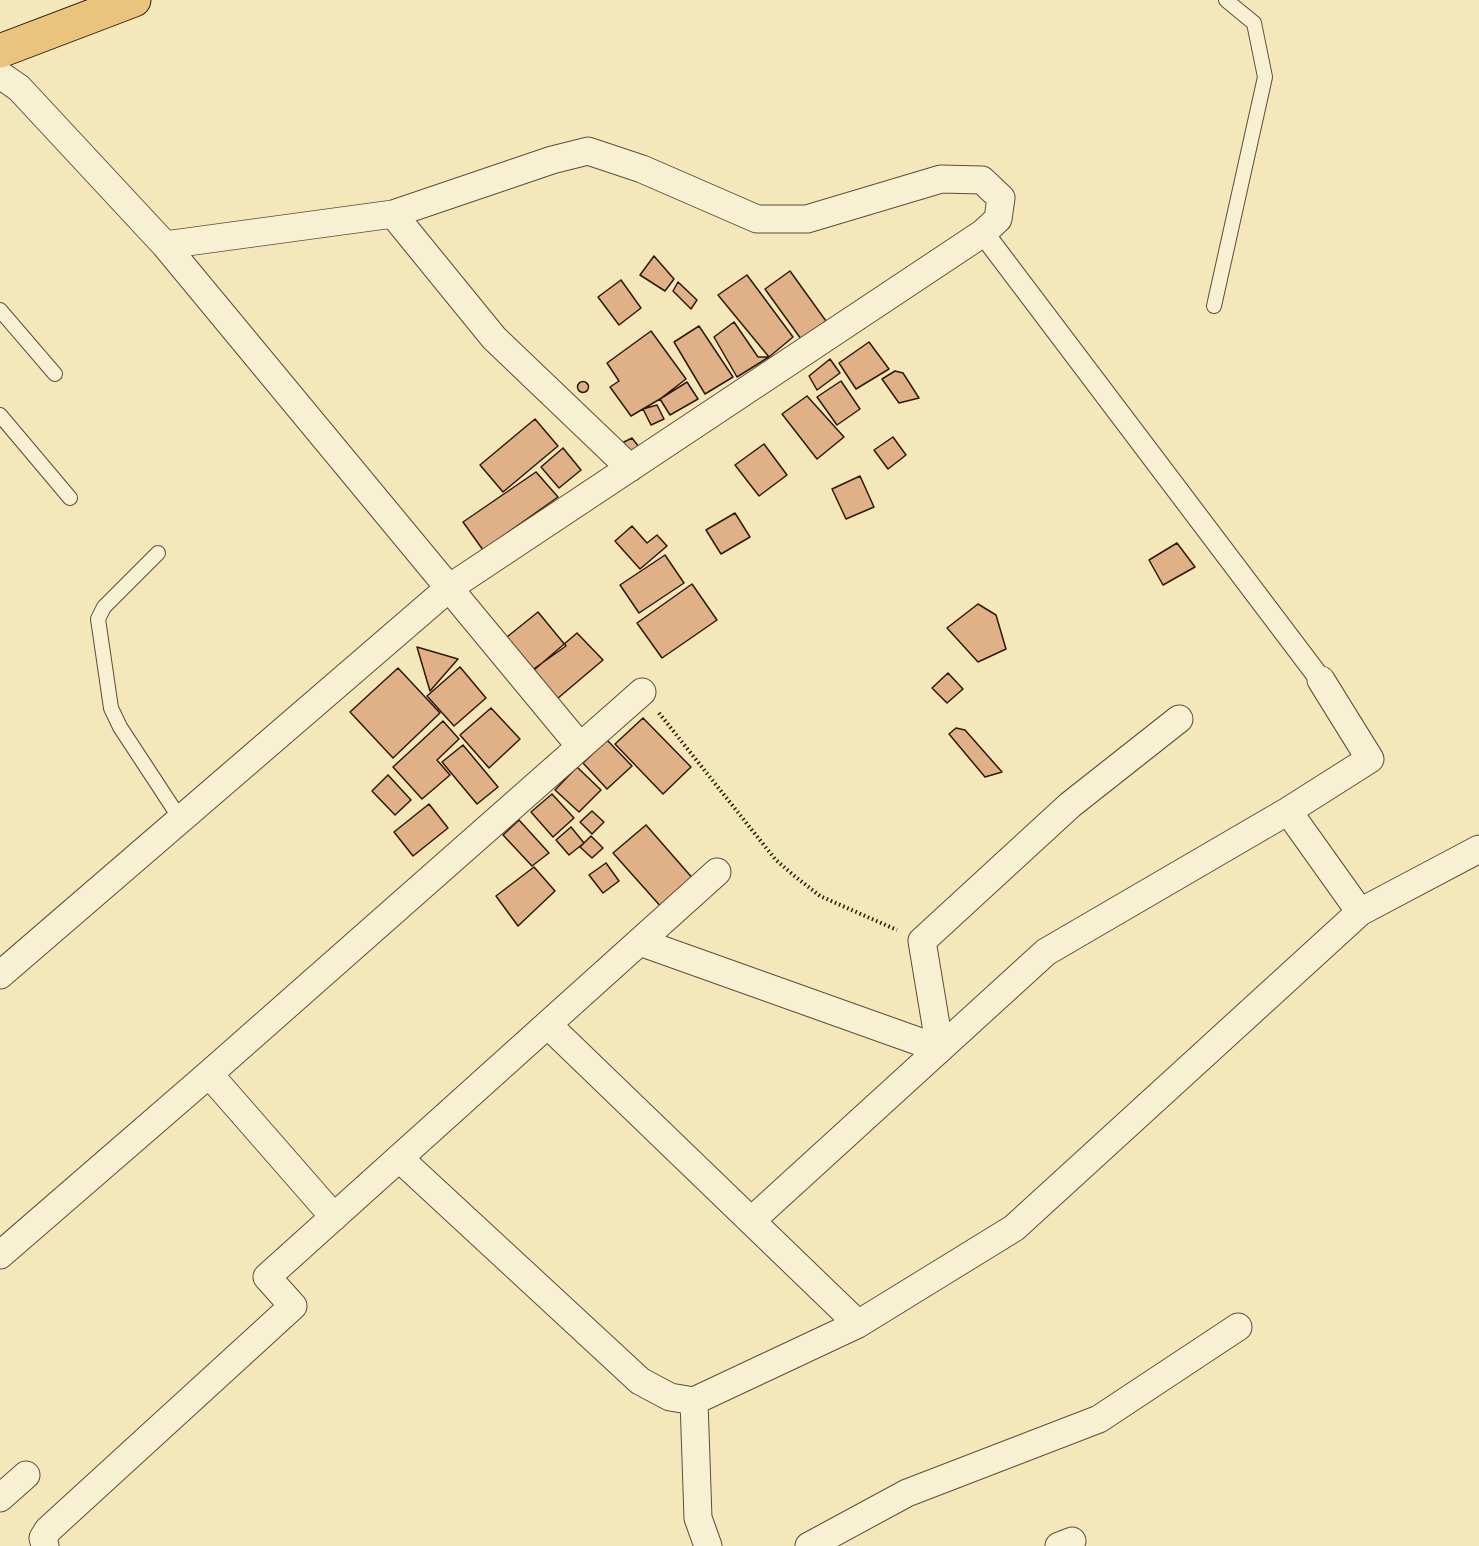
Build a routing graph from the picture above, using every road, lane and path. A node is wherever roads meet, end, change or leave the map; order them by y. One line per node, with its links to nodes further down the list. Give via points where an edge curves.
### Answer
1 (134, 0): 3 (highway)
2 (1226, 0): 8 (lane, via 1254,23 1265,77)
3 (0, 51)
4 (0, 75): 7 (street, via 19,88)
5 (393, 214): 6 (street, via 588,151 642,169 757,219 807,219 941,179 982,180 1001,198 998,219); 7 (street); 12 (street, via 494,338)
6 (983, 233): 12 (street); 16 (street)
7 (165, 245): 15 (street)
8 (1214, 306)
9 (0, 310): 10 (lane)
10 (55, 374)
11 (0, 415): 13 (lane)
12 (630, 468): 15 (street)
13 (70, 498)
14 (158, 553): 21 (lane, via 104,607 98,620 111,708)
15 (450, 588): 19 (street); 21 (street)
16 (1321, 680): 20 (street, via 1370,759)
17 (642, 692): 19 (street); 25 (path, via 792,874 820,896)
18 (1179, 719): 25 (street, via 1070,805)
19 (579, 745): 30 (street)
20 (1288, 811): 24 (street); 29 (street, via 1046,952)
21 (181, 820): 27 (street)
22 (1479, 849): 24 (street)
23 (717, 872): 26 (street)
24 (1360, 912): 35 (street, via 1014,1228)
25 (922, 941): 29 (street)
26 (640, 942): 28 (street); 29 (street)
27 (0, 975)
28 (548, 1025): 31 (street); 33 (street)
29 (940, 1049): 33 (street)
30 (209, 1074): 32 (street); 34 (street)
31 (399, 1158): 32 (street); 37 (street, via 640,1382 670,1397)
32 (334, 1217): 40 (street, via 267,1277 293,1306 48,1530 43,1538)
33 (751, 1221): 35 (street)
34 (0, 1255)
35 (858, 1324): 37 (street)
36 (1238, 1327): 42 (street, via 1099,1419 907,1493)
37 (694, 1401): 41 (street, via 698,1518)
38 (26, 1475): 39 (street)
39 (0, 1498)
40 (45, 1546)
41 (708, 1546)
42 (809, 1546)

